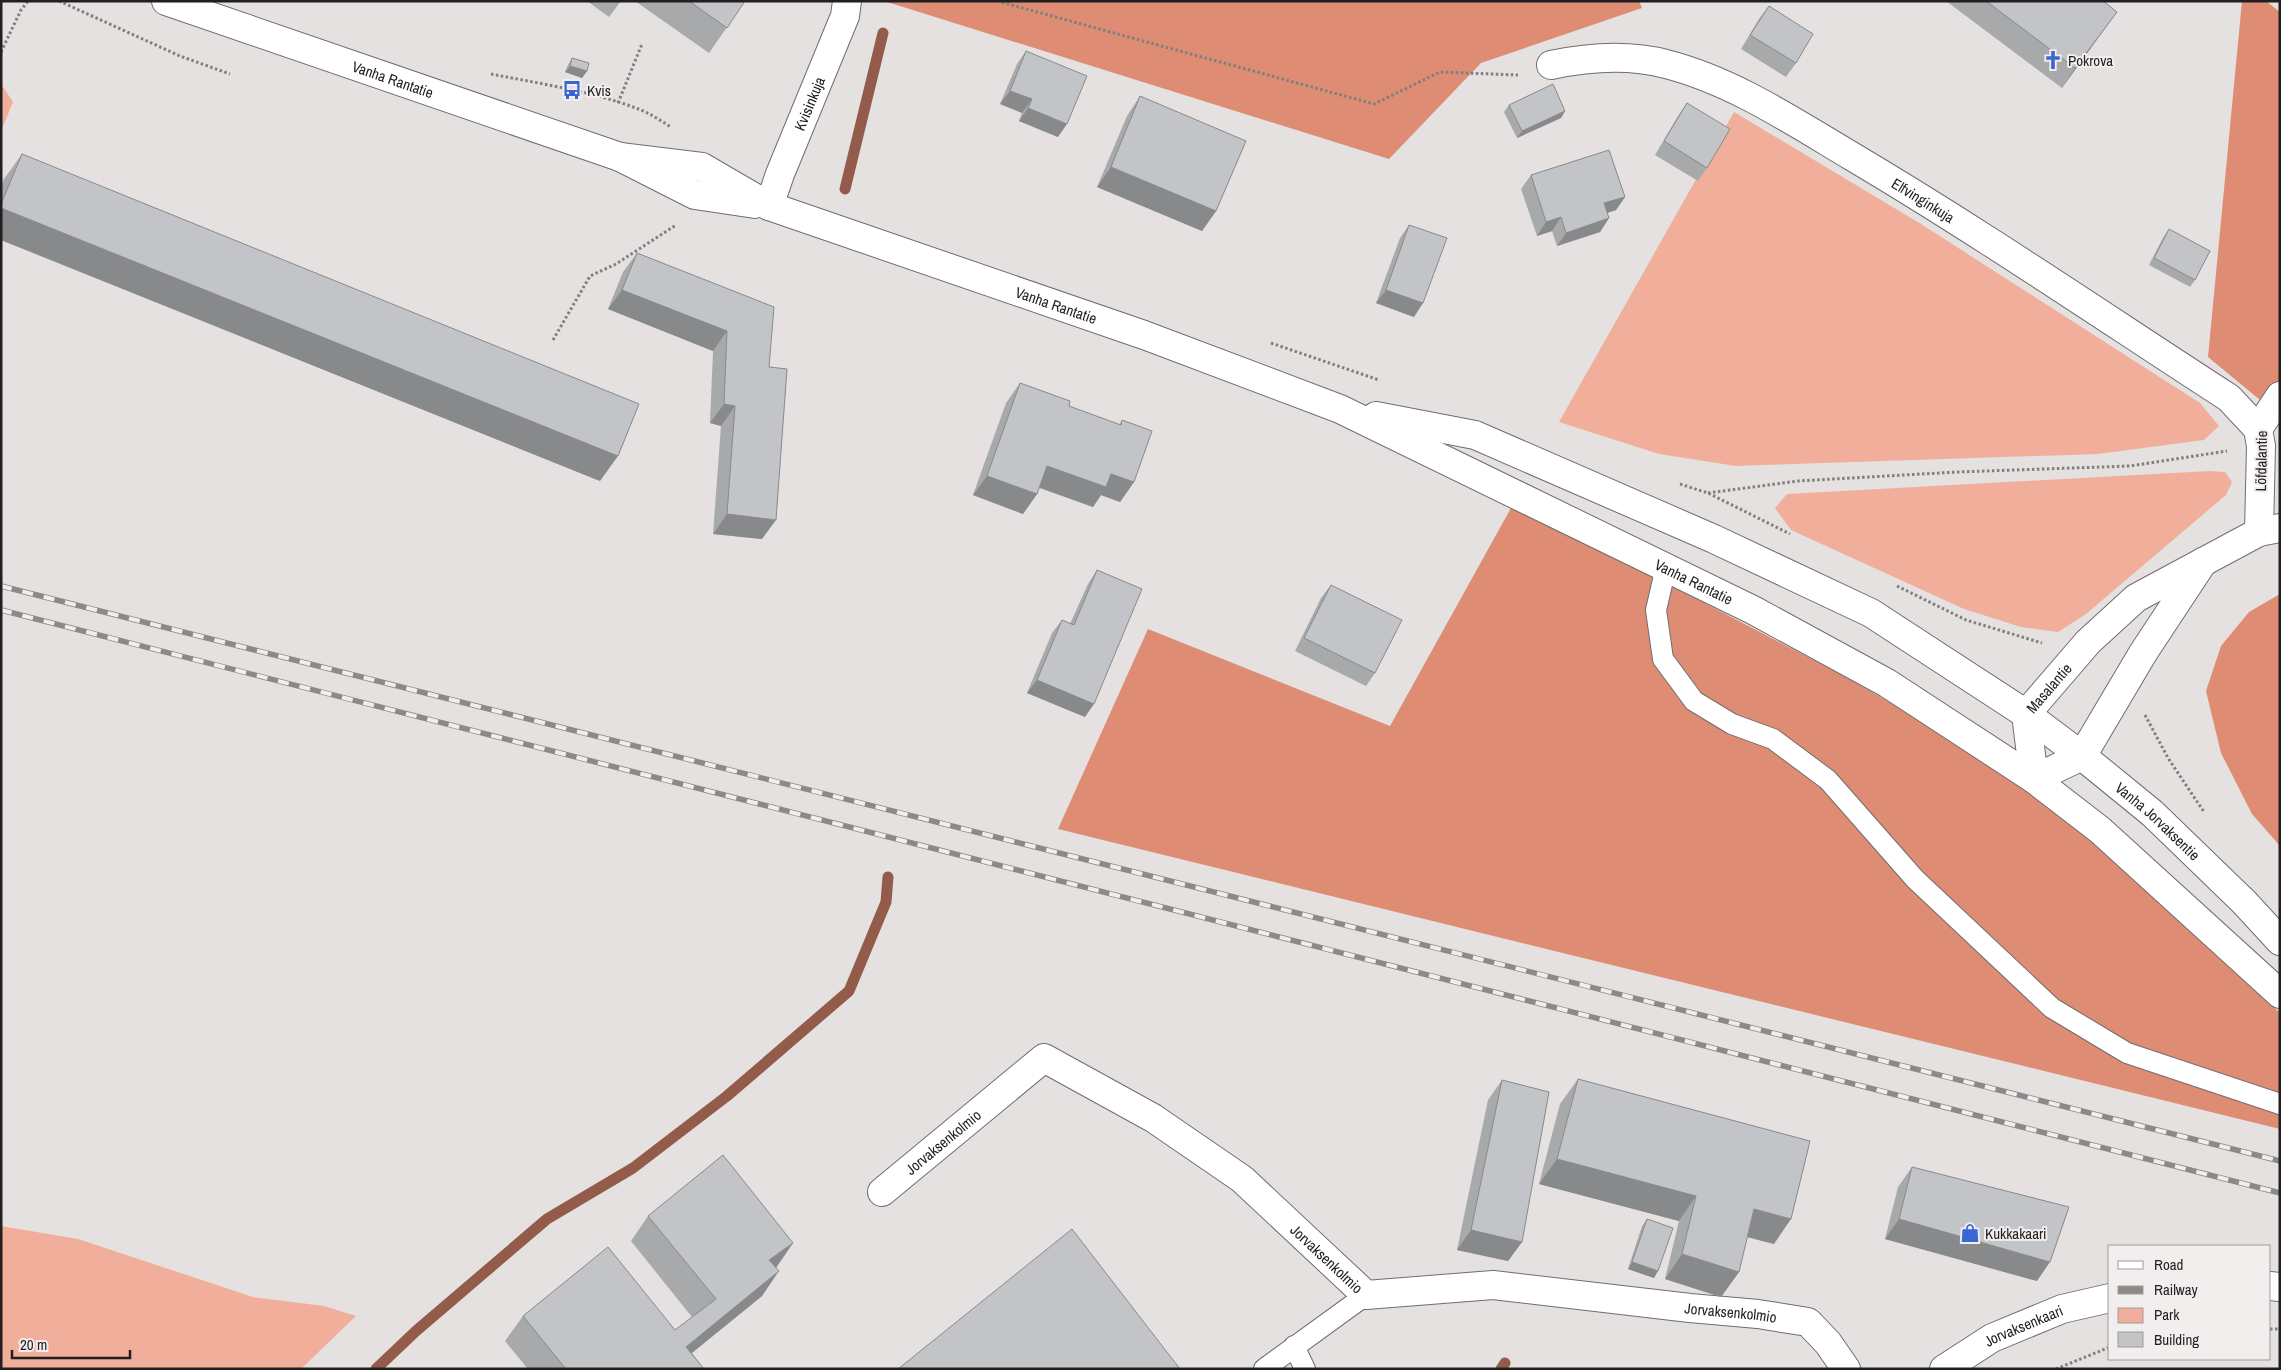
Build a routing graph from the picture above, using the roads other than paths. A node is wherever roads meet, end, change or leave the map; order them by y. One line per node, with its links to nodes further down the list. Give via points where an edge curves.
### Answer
1 (166, 1): 4 (main road, Vanha Rantatie)
2 (847, 1): 5 (main road, Kvisinkuja, via 845,16)
3 (1551, 65): 8 (main road, Elfvinginkuja, via 1585,58 1643,59 1707,78 1739,93 1943,210 2229,398)
4 (620, 157): 5 (main road, Vanha Rantatie, via 695,196); 5 (main road, Vanha Rantatie, via 702,167)
5 (769, 206): 7 (main road, Vanha Rantatie, via 1144,335)
6 (2280, 396): 8 (main road, Löfdalantie)
7 (1340, 409): 11 (main road, Vanha Rantatie); 12 (main road, Vanha Rantatie, via 1475,435 1714,539 1871,613)
8 (2260, 437): 9 (main road, Löfdalantie)
9 (2270, 530): 10 (main road, Masalantie)
10 (2204, 561): 12 (main road, Masalantie, via 2136,598 2088,642); 13 (main road, Masalantie, via 2143,653)
11 (1666, 566): 14 (main road, Vanha Rantatie, via 1887,683); 17 (lane, via 1656,610 1663,659 1694,701 1732,724 1774,739 1828,780 1915,879 2052,1008 2128,1053)
12 (2026, 714): 13 (main road, Vanha Jorvaksentie); 14 (main road, Masalantie)
13 (2082, 756): 14 (main road); 15 (main road, Vanha Jorvaksentie, via 2152,812)
14 (2034, 779): 16 (main road, via 2100,830)
15 (2280, 941)
16 (2280, 994)
17 (2280, 1104)
18 (882, 1192): 19 (main road, Jorvaksenkolmio, via 1044,1058 1152,1118 1242,1179)
19 (1366, 1295): 21 (lane); 24 (main road, Jorvaksenkolmio, via 1493,1285 1767,1315 1808,1322)
20 (2108, 1298): 25 (main road, Jorvaksenkaari, via 2062,1309 1992,1338)
21 (1294, 1346): 22 (lane); 23 (lane)
22 (1264, 1369)
23 (1305, 1369)
24 (1846, 1369)
25 (1944, 1369)

